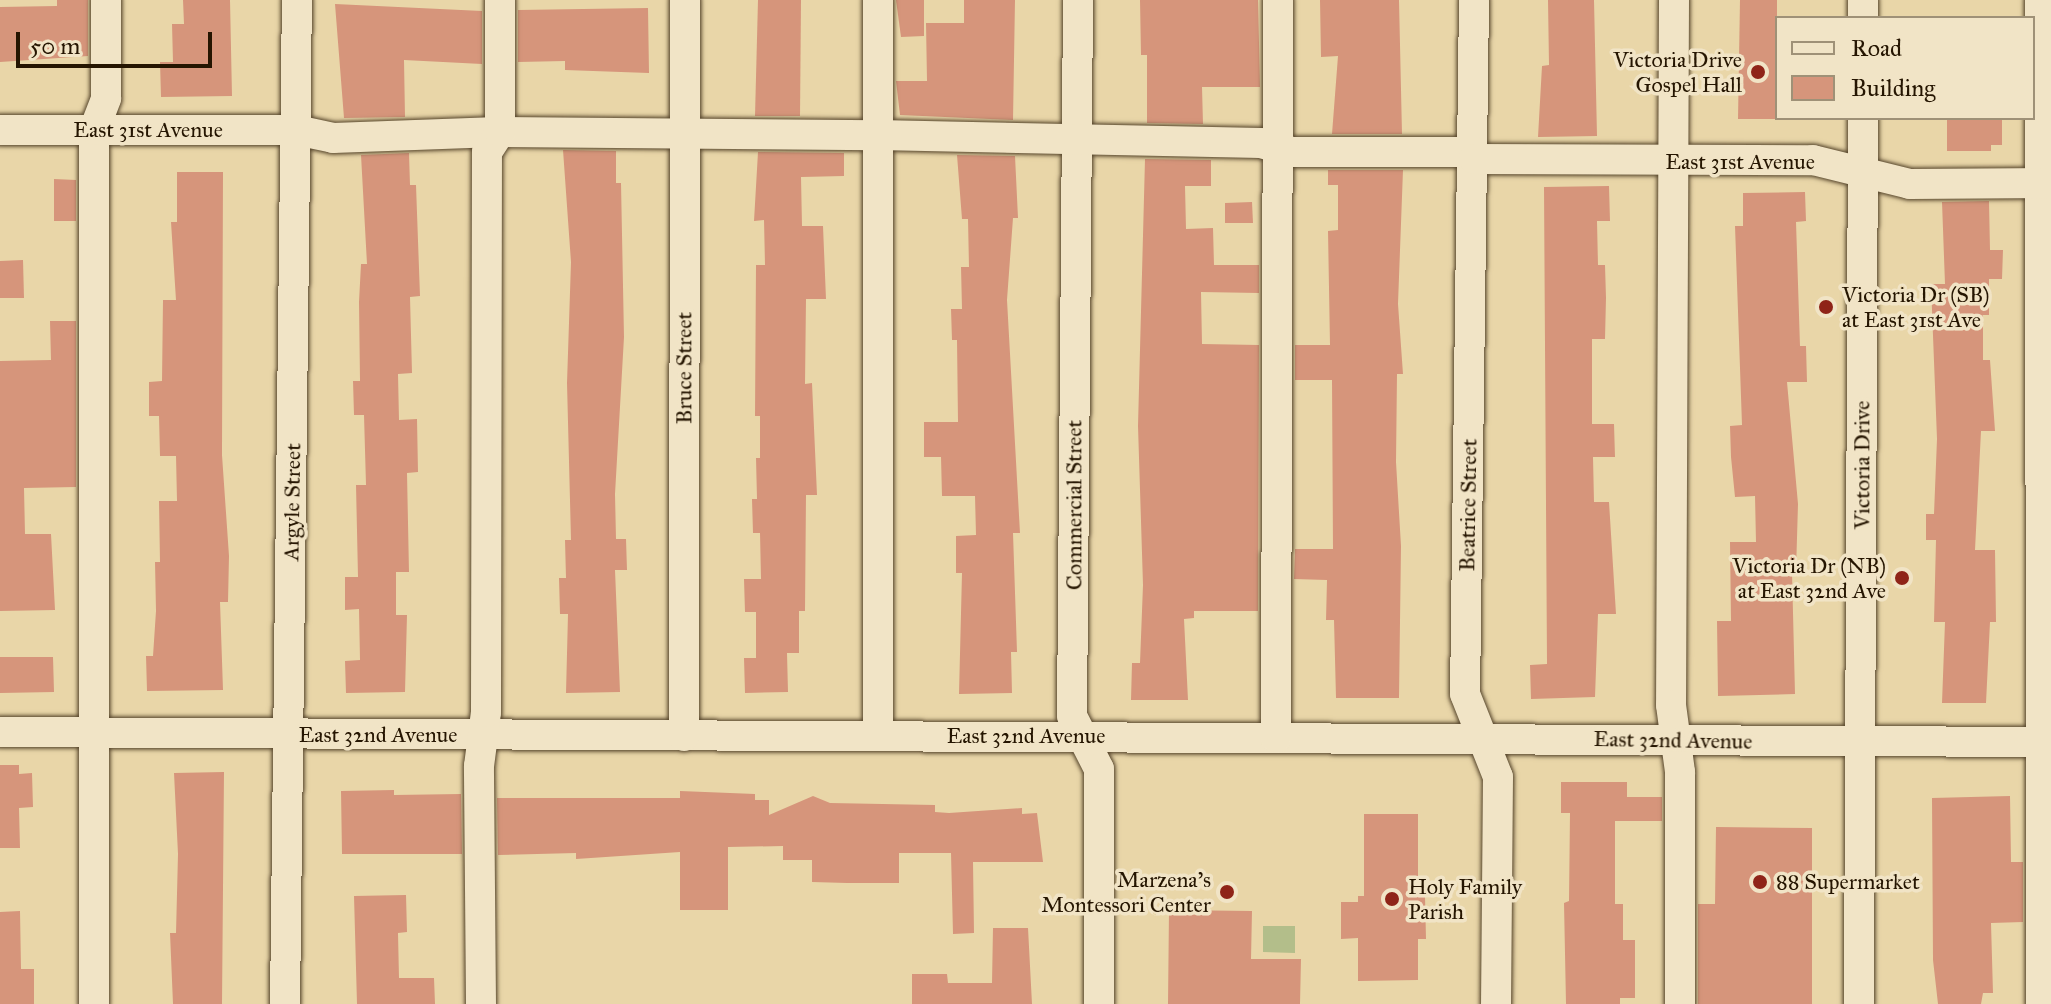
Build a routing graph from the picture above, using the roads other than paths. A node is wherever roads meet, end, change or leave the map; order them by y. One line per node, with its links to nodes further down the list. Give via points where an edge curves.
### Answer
1 (106, 0): 13 (street, via 106,98)
2 (297, 0): 14 (street, Argyle Street)
3 (500, 0): 15 (street)
4 (685, 0): 16 (street, Bruce Street)
5 (878, 0): 17 (street)
6 (1078, 0): 18 (street, Commercial Street)
7 (1278, 0): 19 (street)
8 (1474, 0): 20 (street, Beatrice Street)
9 (1674, 0): 21 (street)
10 (2040, 0): 23 (street)
11 (1863, 120): 22 (street, Victoria Drive)
12 (0, 130): 13 (street, East 31st Avenue)
13 (94, 130): 14 (street, East 31st Avenue); 25 (street)
14 (296, 130): 15 (street, East 31st Avenue, via 333,138); 26 (street, Argyle Street)
15 (500, 132): 16 (street, East 31st Avenue); 27 (street, via 487,152)
16 (685, 134): 17 (street, East 31st Avenue); 28 (street, Bruce Street)
17 (878, 135): 18 (street, East 31st Avenue); 29 (street)
18 (1077, 140): 19 (street, East 31st Avenue); 30 (street, Commercial Street, via 1072,716)
19 (1278, 148): 20 (street, East 31st Avenue); 31 (street)
20 (1474, 156): 21 (street, East 31st Avenue); 32 (street, Beatrice Street, via 1465,694)
21 (1673, 161): 22 (street, East 31st Avenue, via 1813,160); 33 (street, via 1671,705)
22 (1863, 172): 23 (street, East 31st Avenue, via 1910,184); 34 (street, Victoria Drive)
23 (2046, 183): 35 (street)
24 (0, 732): 25 (street, East 32nd Avenue)
25 (90, 733): 26 (street, East 32nd Avenue); 37 (street)
26 (288, 734): 27 (street, East 32nd Avenue); 38 (street, Argyle Street)
27 (483, 735): 28 (street, East 32nd Avenue); 39 (street)
28 (684, 736): 29 (street, East 32nd Avenue)
29 (878, 736): 30 (street, East 32nd Avenue)
30 (1084, 738): 31 (street, East 32nd Avenue); 40 (street, Commercial Street, via 1099,769)
31 (1276, 738): 32 (street, East 32nd Avenue)
32 (1483, 739): 33 (street, East 32nd Avenue); 41 (street, Beatrice Street, via 1498,777)
33 (1676, 740): 34 (street, East 32nd Avenue); 42 (street)
34 (1861, 742): 35 (street, East 32nd Avenue); 43 (street, Victoria Drive)
35 (2047, 742): 36 (street)
36 (2046, 923): 44 (street)
37 (94, 1004)
38 (285, 1004)
39 (481, 1004)
40 (1099, 1004)
41 (1496, 1004)
42 (1680, 1004)
43 (1859, 1004)
44 (2041, 1004)

